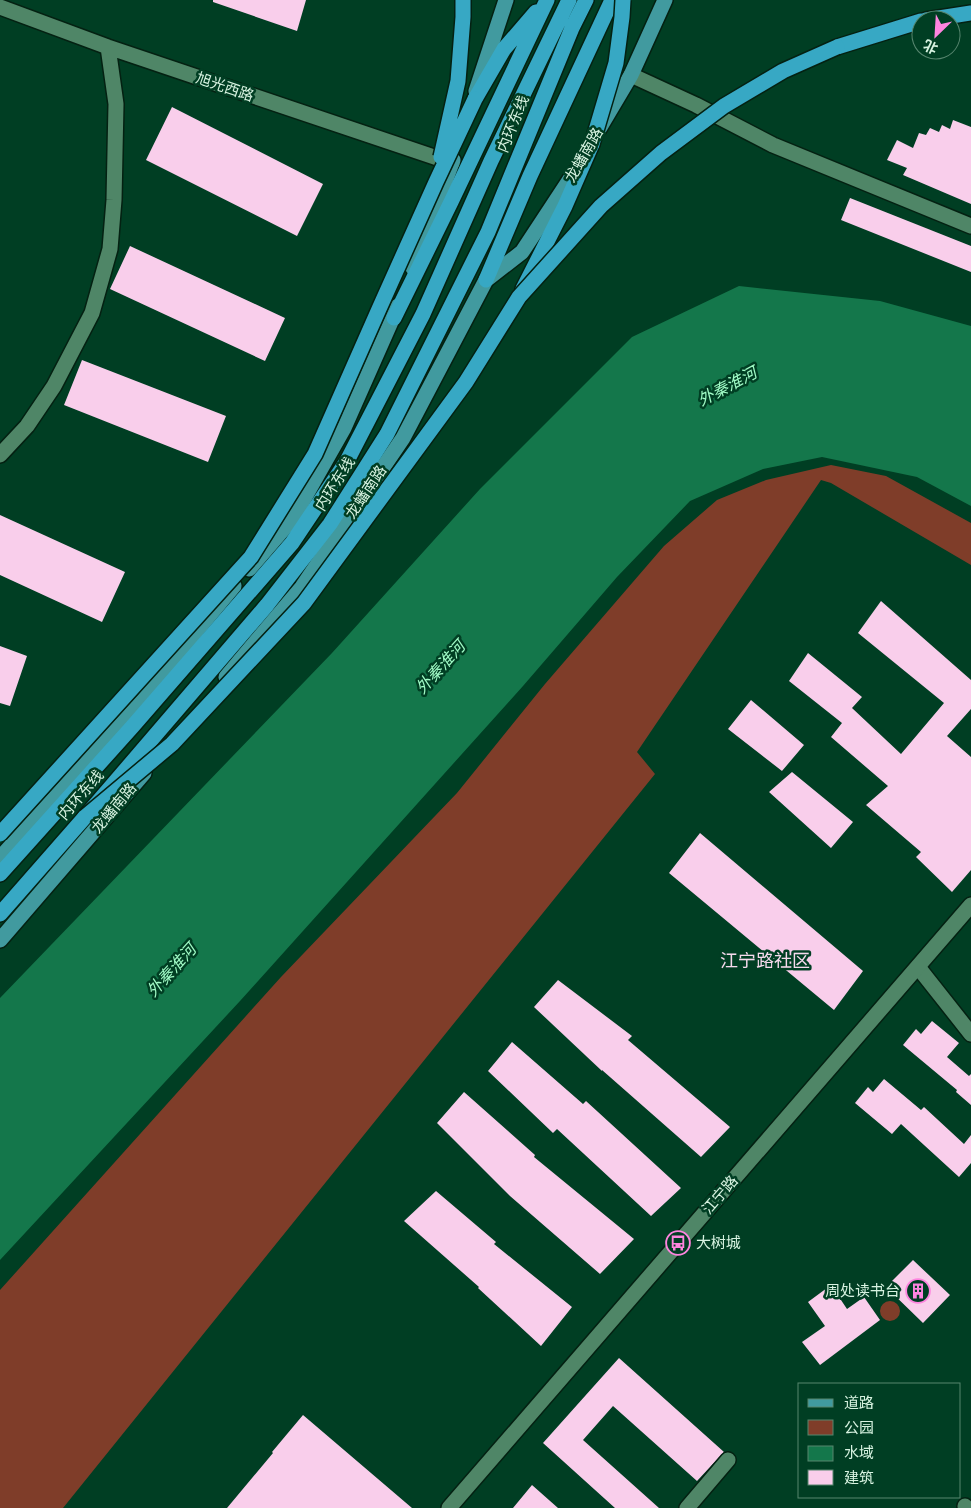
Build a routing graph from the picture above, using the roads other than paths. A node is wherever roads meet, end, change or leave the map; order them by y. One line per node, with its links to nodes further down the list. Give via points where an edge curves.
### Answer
1 (462, 0): 14 (highway, bridge, via 458,81)
2 (506, 0): 13 (main road)
3 (547, 0): 14 (highway, bridge, via 504,49 475,100); 18 (highway)
4 (569, 0): 23 (highway, 内环东线, via 491,161 423,314 347,461 292,543)
5 (586, 0): 20 (highway, 内环东线, bridge, via 488,232 382,442 330,524 267,605)
6 (612, 0): 16 (highway, via 530,176)
7 (623, 0): 17 (highway, bridge, via 616,63 592,144)
8 (665, 0): 12 (main road, 龙蟠南路)
9 (0, 8): 11 (street, 旭光西路)
10 (911, 24): 17 (highway, bridge, via 837,47 783,71 724,106 661,153 601,206)
11 (108, 47): 13 (street, 旭光西路); 19 (street, via 116,104 110,249 92,313 54,386 27,426)
12 (631, 76): 15 (street, via 773,145); 16 (main road, 龙蟠南路, via 564,190 522,252)
13 (452, 163): 18 (main road)
14 (436, 182): 21 (highway, bridge, via 315,454 251,557)
15 (971, 226)
16 (486, 280): 26 (main road, 龙蟠南路, via 403,438 302,587)
17 (519, 297): 20 (highway, bridge, via 466,382 304,603 172,744)
18 (394, 318): 22 (main road, via 344,428 293,518 198,628 145,698)
19 (0, 455)
20 (86, 817): 25 (highway, 内环东线)
21 (0, 834)
22 (0, 858)
23 (0, 874)
24 (971, 905): 27 (street, 江宁路)
25 (0, 914)
26 (0, 940)
27 (918, 967): 28 (street); 30 (street, 江宁路)
28 (971, 1034)
29 (728, 1460): 31 (street)
30 (449, 1508)
31 (688, 1508)

